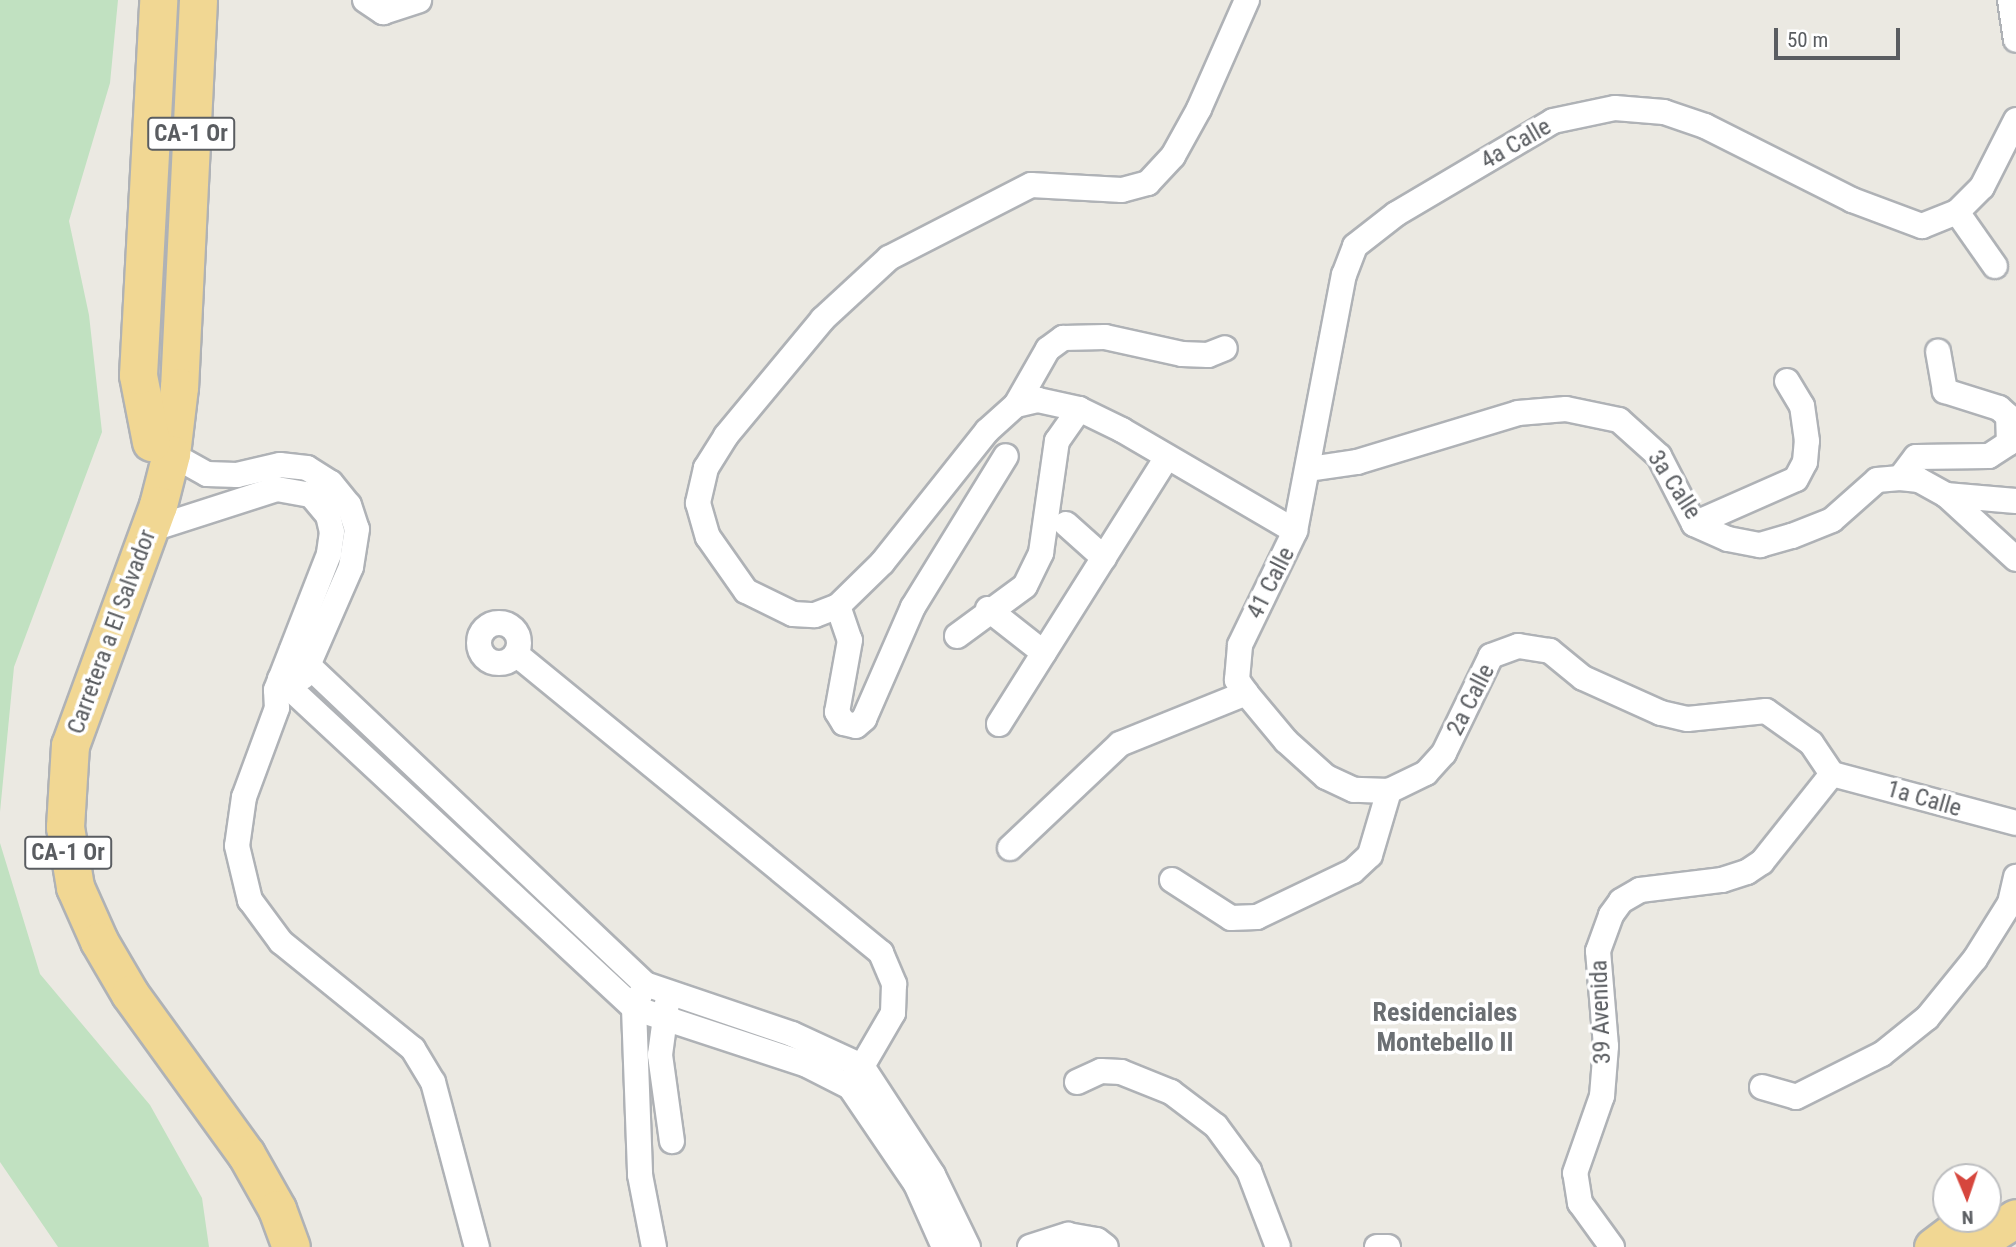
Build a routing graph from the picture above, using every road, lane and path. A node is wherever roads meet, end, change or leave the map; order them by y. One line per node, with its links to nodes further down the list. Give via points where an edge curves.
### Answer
1 (158, 0): 20 (highway, via 138,375)
2 (176, 0): 13 (highway, Carretera a El Salvador / CA-1 Or)
3 (198, 0): 13 (highway, Carretera a El Salvador / CA-1 Or)
4 (215, 0): 19 (highway, via 201,281 192,374)
5 (365, 0): 6 (street, via 383,12)
6 (419, 0)
7 (1247, 0): 36 (street, via 1199,109 1173,156 1148,183 1122,190 1031,185 889,258 823,319 726,436 706,468 698,503 708,537 725,566 746,591 793,614 815,615)
8 (2010, 0): 9 (street)
9 (2016, 40)
10 (2016, 120): 11 (street, 4a Calle, via 1982,187)
11 (1957, 212): 12 (street); 23 (street, 4a Calle, via 1922,226 1852,200 1705,126 1664,112 1615,108 1553,121 1396,214 1355,246 1344,275)
12 (1995, 266)
13 (173, 267): 19 (highway, Carretera a El Salvador / CA-1 Or); 20 (highway, Carretera a El Salvador / CA-1 Or)
14 (1225, 348): 17 (street, via 1208,355 1182,354 1105,337 1063,338 1048,349)
15 (1938, 352): 26 (street, via 1945,391 1999,408 2008,416 2009,443 1989,456 1916,457)
16 (1787, 382): 31 (street, via 1802,407 1807,441 1805,462 1796,479)
17 (1016, 405): 18 (street, via 1038,400); 36 (street, via 986,431 883,563)
18 (1079, 409): 22 (street); 37 (street, via 1057,440 1041,554 1025,586)
19 (176, 415): 20 (highway, Carretera a El Salvador / CA-1 Or)
20 (161, 448): 24 (street); 32 (highway, Carretera a El Salvador / CA-1 Or); 60 (highway, Carretera a El Salvador / CA-1 Or, via 55,723 44,786 47,862 52,888 87,966 236,1180)
21 (1006, 456): 36 (street, via 913,607 864,719 856,726 844,723 836,712 850,640)
22 (1167, 457): 33 (street); 34 (street)
23 (1309, 469): 31 (street, 3a Calle, via 1357,462 1518,413 1566,409 1619,420 1659,456); 33 (street, 41 Calle)
24 (207, 474): 25 (street); 29 (street)
25 (279, 477): 29 (street); 41 (street, via 310,495 328,515 332,532)
26 (1900, 478): 27 (street, via 1919,480); 31 (street, 3a Calle, via 1877,480 1832,520 1760,545 1728,539)
27 (1946, 495): 28 (street); 35 (street)
28 (2016, 501)
29 (200, 513): 32 (street)
30 (1066, 524): 34 (street)
31 (1695, 524)
32 (149, 530): 61 (highway, Carretera a El Salvador / CA-1 Or, via 70,745 65,827 70,863 84,911 114,968 246,1154)
33 (1296, 531): 43 (street, 41 Calle, via 1240,645 1237,680)
34 (1104, 558): 39 (street)
35 (2016, 559)
36 (838, 606)
37 (988, 609): 38 (street); 39 (street)
38 (957, 636)
39 (1044, 653): 44 (street)
40 (516, 654): 54 (street, via 881,953 894,984 892,1013)
41 (300, 657): 42 (street); 51 (street)
42 (288, 685): 53 (street); 62 (street, via 244,797 237,846 250,900 281,942 413,1049 433,1082)
43 (1246, 693): 46 (street, 2a Calle, via 1286,741 1326,777 1354,790); 48 (street, via 1120,744)
44 (999, 724)
45 (1832, 774): 46 (street, 2a Calle, via 1811,743 1766,711 1688,719 1661,713 1583,678 1550,651 1518,646 1492,656 1444,753 1426,774); 47 (street, 1a Calle); 71 (street, 39 Avenida, via 1762,862 1747,872 1722,880 1640,890 1621,901 1611,915 1598,951 1606,1046 1602,1096 1575,1173 1580,1203)
46 (1389, 791): 50 (street, via 1370,855 1336,880 1257,917 1231,918)
47 (2016, 823)
48 (1010, 849)
49 (2016, 877): 56 (street, via 2010,903 1975,959 1927,1018 1882,1054 1796,1097)
50 (1172, 880)
51 (645, 984): 52 (street); 53 (street)
52 (666, 1006): 53 (street); 54 (street, via 792,1034); 57 (street, via 660,1055)
53 (634, 1008): 63 (street, via 640,1175)
54 (856, 1076): 64 (street, via 916,1184); 65 (street, via 933,1175)
55 (1077, 1082): 68 (street, via 1101,1071 1121,1072 1171,1092 1216,1126 1249,1171)
56 (1762, 1087)
57 (671, 1141)
58 (2016, 1218): 73 (highway)
59 (1952, 1233): 72 (highway)
60 (269, 1247)
61 (291, 1247)
62 (477, 1247)
63 (654, 1247)
64 (944, 1247)
65 (968, 1247)
66 (1030, 1247): 67 (street, via 1068,1235 1097,1240)
67 (1106, 1247)
68 (1278, 1247)
69 (1377, 1247): 70 (street)
70 (1388, 1247)
71 (1612, 1247)
72 (1933, 1247)
73 (1970, 1247)

